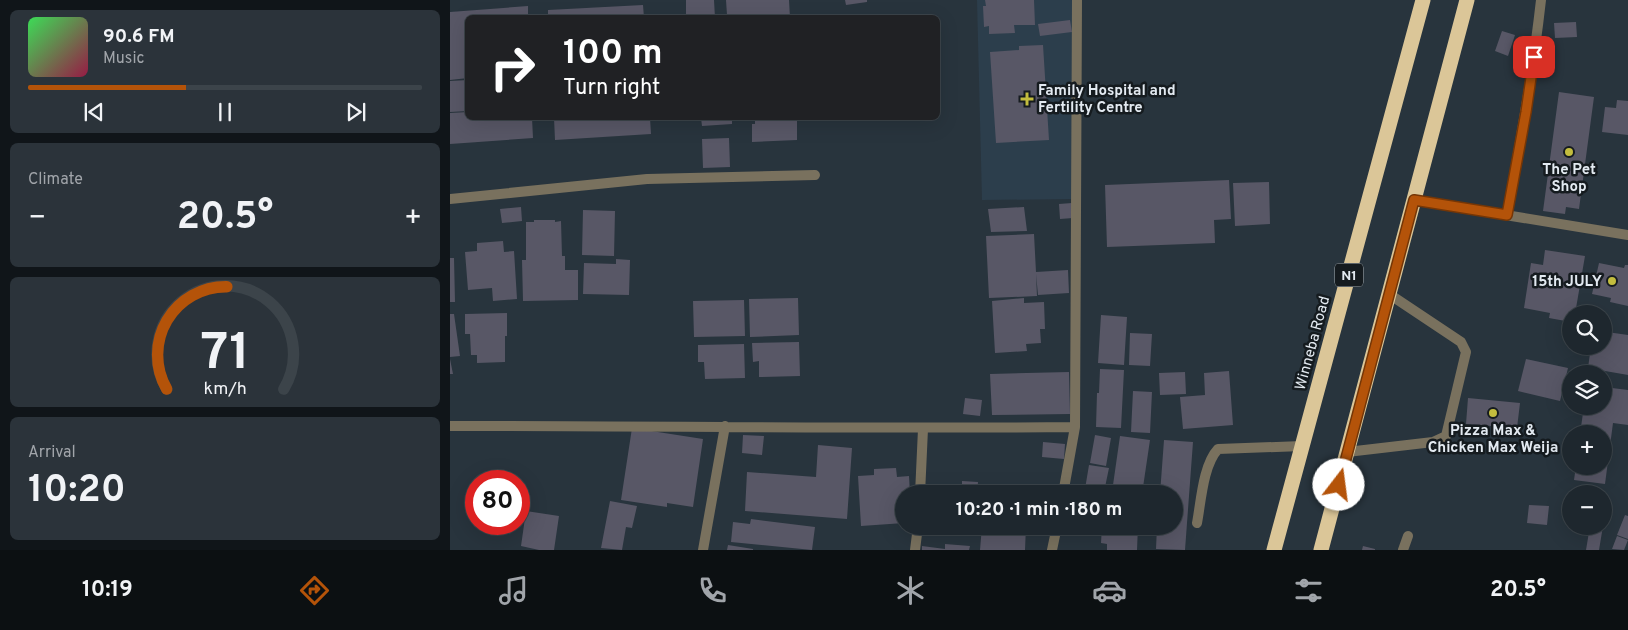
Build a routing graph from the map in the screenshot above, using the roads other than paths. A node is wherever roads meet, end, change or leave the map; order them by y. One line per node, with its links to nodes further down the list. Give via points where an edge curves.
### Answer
1 (1077, 0): 13 (street)
2 (1423, 0): 15 (highway, Winneba Road / N1)
3 (1467, 0): 7 (highway)
4 (1541, 0): 8 (street, via 1529,95)
5 (815, 176): 6 (street, via 647,180)
6 (450, 199)
7 (1414, 200): 8 (street); 10 (highway)
8 (1507, 215): 9 (street)
9 (1628, 235)
10 (1389, 294): 16 (highway); 16 (street, via 1461,342 1466,352 1446,436 1432,442)
11 (450, 426): 12 (street)
12 (725, 426): 14 (street); 23 (street)
13 (1075, 427): 14 (street); 18 (street)
14 (923, 429): 17 (street)
15 (1302, 446): 19 (street, via 1218,449 1207,468); 26 (highway, Winneba Road / N1)
16 (1347, 452): 27 (highway)
17 (920, 485)
18 (1065, 485)
19 (1197, 523)
20 (916, 535): 24 (street)
21 (1055, 535): 25 (street)
22 (1408, 536): 28 (street)
23 (703, 550)
24 (914, 550)
25 (1052, 550)
26 (1274, 550)
27 (1321, 550)
28 (1403, 550)

